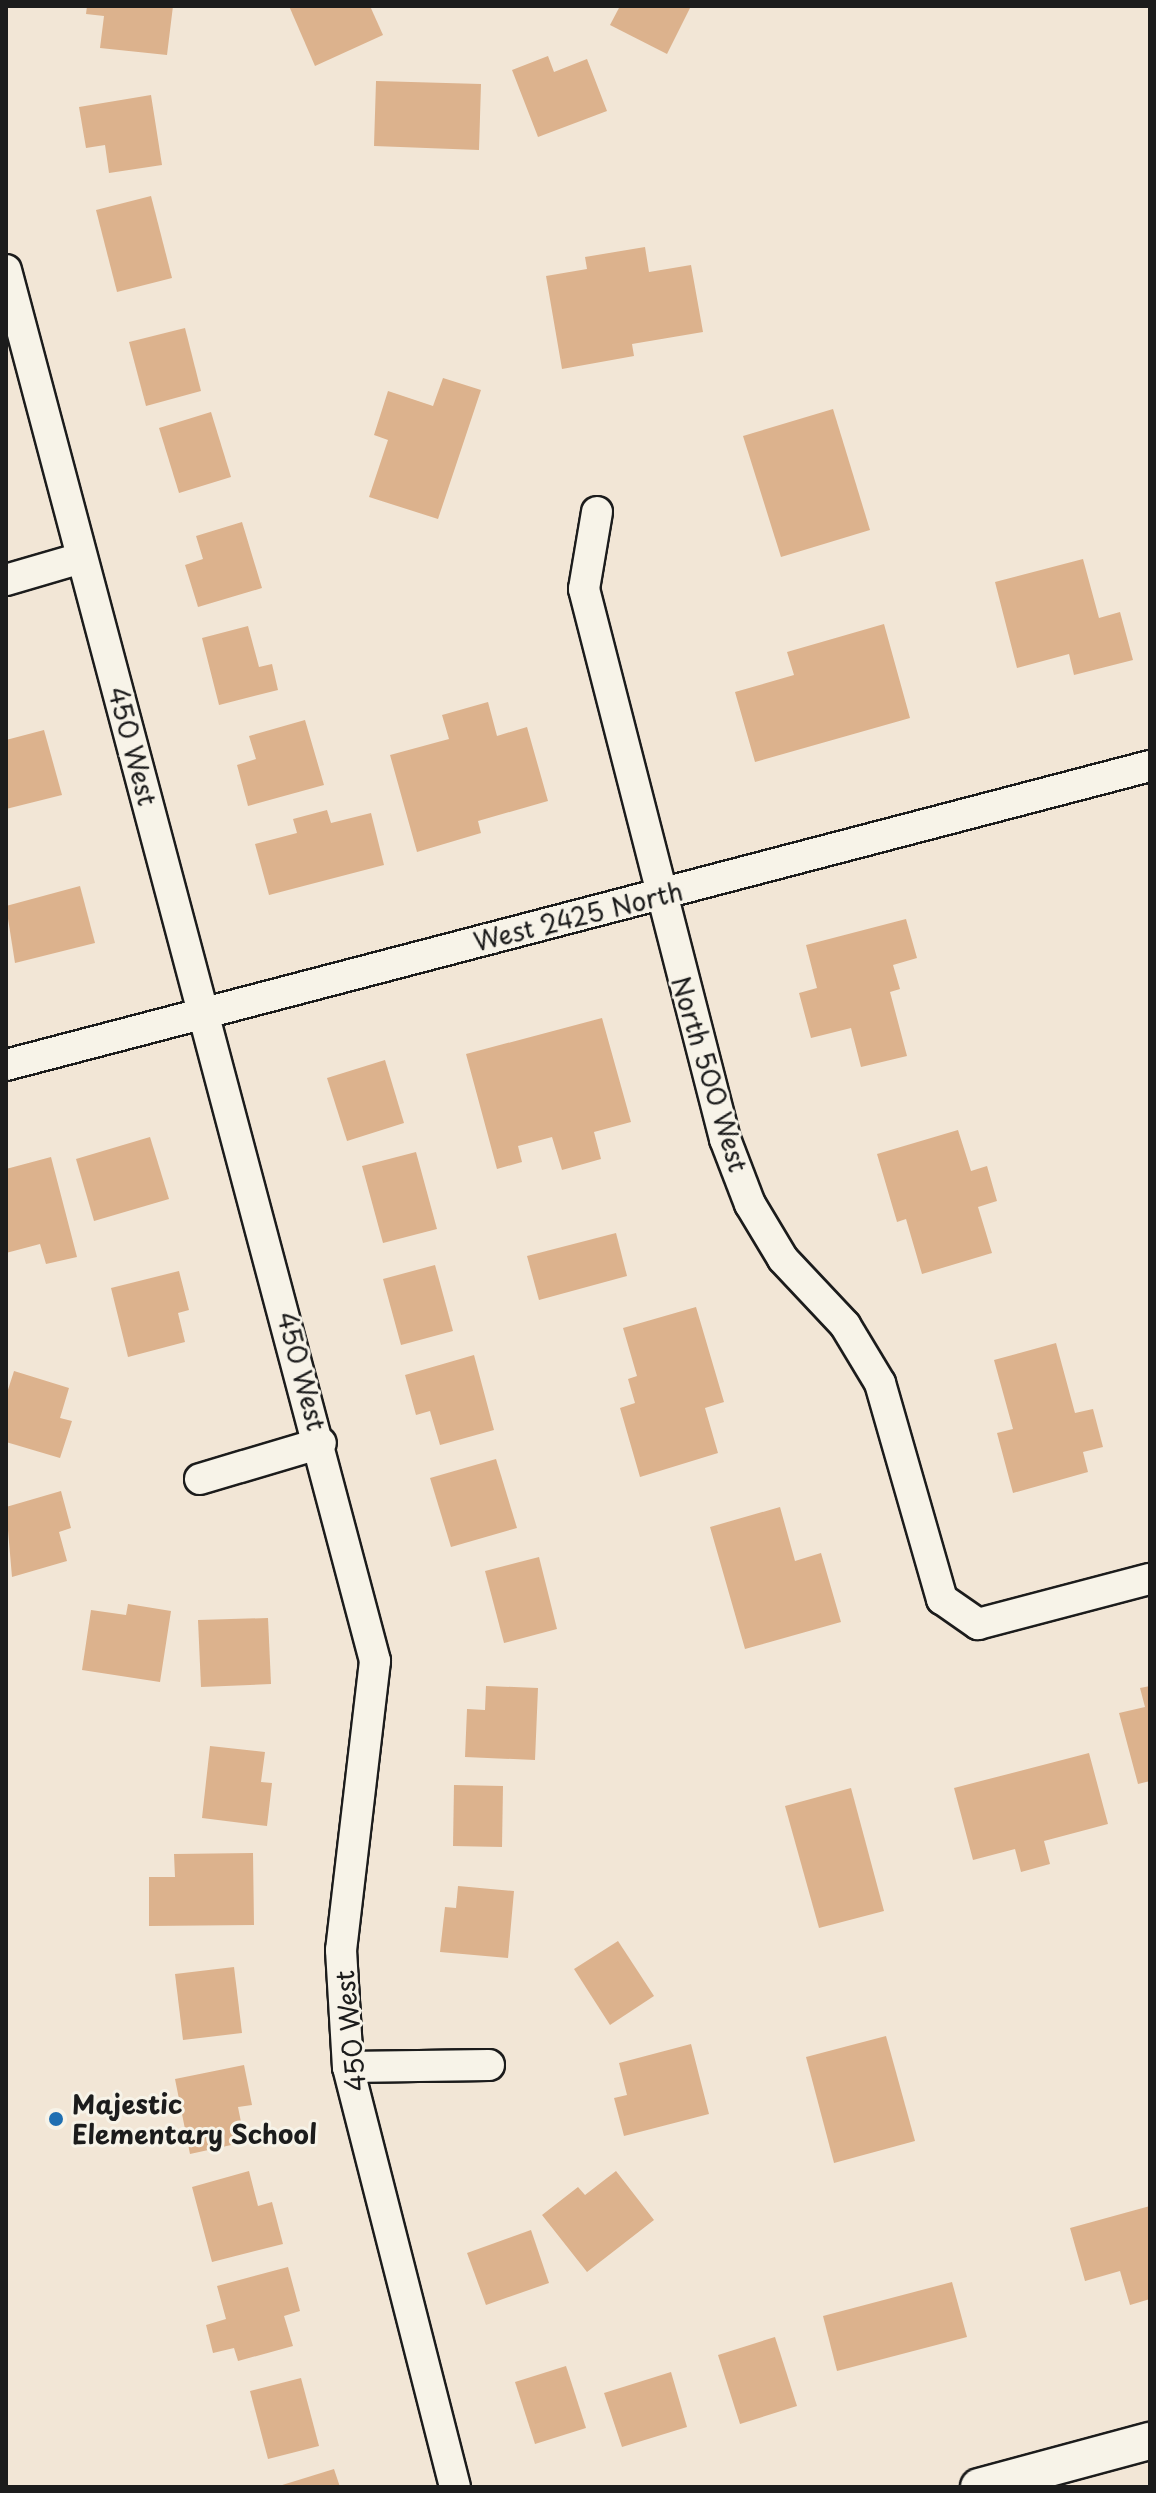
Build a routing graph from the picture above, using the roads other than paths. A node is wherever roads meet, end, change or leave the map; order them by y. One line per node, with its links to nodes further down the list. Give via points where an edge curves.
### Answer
1 (6, 270): 3 (street, 450 West)
2 (597, 512): 6 (street, North 500 West, via 584,589)
3 (81, 558): 4 (street); 7 (street, 450 West)
4 (6, 580)
5 (1150, 766): 6 (street, West 2425 North)
6 (658, 896): 7 (street, West 2425 North); 11 (street, North 500 West, via 725,1139 750,1204 783,1259 845,1325 880,1383 942,1599 978,1624)
7 (207, 1012): 8 (street, West 2425 North); 9 (street, 450 West)
8 (6, 1065)
9 (321, 1443): 10 (street); 13 (street, 450 West, via 375,1661 341,1950)
10 (200, 1479)
11 (1150, 1579)
12 (489, 2065): 13 (street)
13 (348, 2067): 15 (street, 450 West)
14 (1150, 2441): 16 (street)
15 (455, 2487)
16 (979, 2487)

